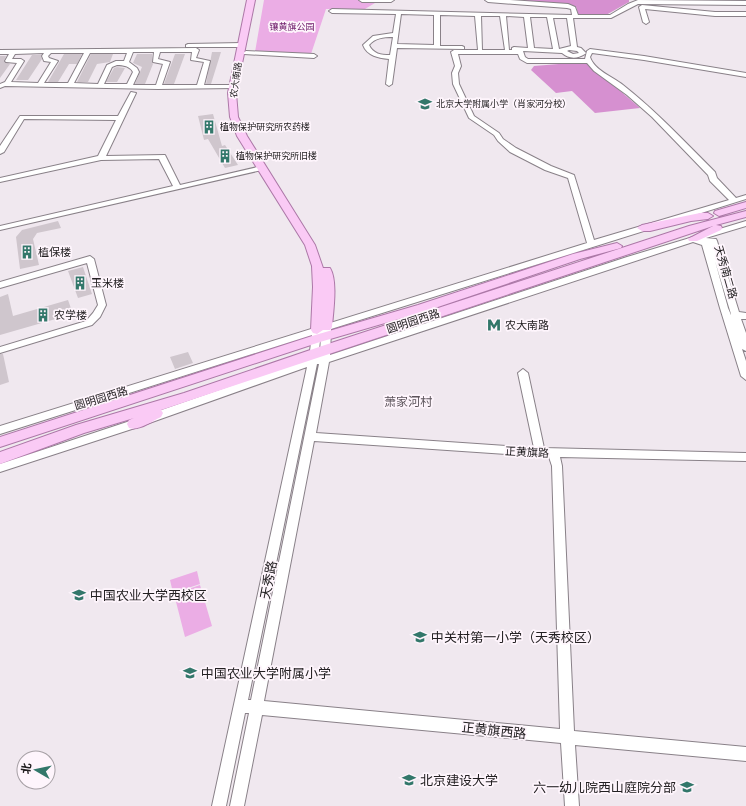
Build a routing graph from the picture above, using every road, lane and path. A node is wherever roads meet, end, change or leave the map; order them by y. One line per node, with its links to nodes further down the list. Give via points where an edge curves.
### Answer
1 (251, 0): 22 (main road, 农大南路)
2 (257, 0): 22 (main road, 农大南路)
3 (362, 0): 4 (street)
4 (391, 0)
5 (488, 0): 15 (street, via 568,6 573,8)
6 (746, 3): 15 (street, via 646,1 634,2 613,17)
7 (332, 10): 8 (street)
8 (398, 12): 9 (street); 17 (street)
9 (438, 13): 10 (street); 21 (street)
10 (478, 14): 12 (street); 23 (street)
11 (746, 14): 16 (street, via 715,14 642,7)
12 (503, 15): 13 (street); 24 (street)
13 (527, 15): 14 (street); 26 (street)
14 (550, 16): 15 (street); 27 (street)
15 (573, 17): 19 (street)
16 (646, 22)
17 (396, 35): 18 (street); 36 (street, via 372,39 366,45 375,55)
18 (394, 46): 21 (street); 36 (street)
19 (574, 47): 30 (street); 31 (street)
20 (0, 48): 22 (street)
21 (437, 48): 23 (street)
22 (244, 49): 35 (street); 47 (main road, 农大南路); 74 (main road, 农大南路, via 240,92 241,116 248,134 318,243 325,265 328,287)
23 (480, 49): 24 (street)
24 (507, 49): 26 (street)
25 (158, 50): 29 (street); 45 (street, via 155,61 167,62); 46 (street, via 196,50 193,59 208,61)
26 (531, 50): 27 (street)
27 (556, 50): 30 (street)
28 (88, 51): 29 (street); 34 (street); 43 (street)
29 (131, 51): 38 (street)
30 (564, 51): 31 (street, via 574,56)
31 (586, 51): 37 (street); 39 (street)
32 (0, 52): 33 (street)
33 (12, 52): 34 (street); 42 (street, via 8,61 21,62)
34 (49, 52): 40 (street, via 46,60 55,61)
35 (314, 56)
36 (393, 57): 41 (street)
37 (588, 61): 56 (street, via 663,123); 66 (street, via 527,61 522,58 521,52 454,52 458,66 455,73 456,84 472,117 497,134 500,140 513,150 571,177)
38 (126, 62): 44 (street, via 109,66); 48 (street, via 136,72)
39 (746, 75)
40 (40, 84): 42 (street); 43 (street)
41 (389, 84)
42 (3, 85)
43 (70, 85): 44 (street)
44 (100, 86): 48 (street)
45 (158, 87): 46 (street); 48 (street)
46 (200, 87): 47 (street)
47 (233, 87): 52 (main road, 农大南路, via 232,107 237,126)
48 (131, 90): 49 (street)
49 (121, 118): 50 (street, via 22,117); 51 (street)
50 (0, 152)
51 (101, 158): 53 (street); 54 (street, via 162,157)
52 (262, 168): 54 (street); 74 (main road, 农大南路, via 310,245 317,266)
53 (0, 180)
54 (177, 187): 62 (street)
55 (746, 197): 56 (street, 圆明园西路)
56 (734, 200): 63 (street, 圆明园西路)
57 (746, 205): 59 (main road, 圆明园西路)
58 (746, 214): 68 (main road, 圆明园西路)
59 (708, 216): 63 (main road); 68 (main road, 圆明园西路, via 606,249)
60 (746, 217): 65 (main road)
61 (746, 224): 65 (street, 圆明园西路)
62 (0, 228)
63 (642, 228): 64 (street, 圆明园西路)
64 (612, 238): 66 (street, 圆明园西路); 68 (main road)
65 (693, 239): 67 (street, 圆明园西路); 72 (street, 天秀南二路, via 713,241); 79 (street, 天秀南二路, via 706,244)
66 (591, 244): 69 (street, 圆明园西路)
67 (630, 259): 68 (main road); 77 (street, 圆明园西路)
68 (579, 261): 71 (main road, 圆明园西路); 77 (main road, 圆明园西路)
69 (476, 280): 71 (main road); 74 (street, 圆明园西路)
70 (0, 285): 76 (street, via 90,260 102,305 89,323)
71 (422, 308): 74 (main road, 圆明园西路)
72 (735, 315): 73 (street); 75 (street, 天秀南二路)
73 (746, 316)
74 (321, 333): 77 (street); 83 (street, 圆明园西路); 85 (main road, 圆明园西路)
75 (746, 348)
76 (0, 350)
77 (320, 356): 80 (main road, 圆明园西路); 81 (street, 圆明园西路); 84 (street, 天秀路); 92 (street, 天秀路)
78 (523, 373): 87 (street)
79 (746, 376)
80 (187, 397): 81 (main road); 82 (main road, 圆明园西路)
81 (134, 424): 91 (street, 圆明园西路)
82 (81, 429): 86 (main road, 圆明园西路, via 65,431); 90 (main road, 圆明园西路)
83 (0, 430)
84 (309, 437): 87 (street, 正黄旗路); 93 (street, 天秀路)
85 (0, 442)
86 (0, 450)
87 (540, 453): 88 (street, 正黄旗路)
88 (553, 453): 89 (street, 正黄旗路); 94 (street, via 557,466 563,575)
89 (746, 457)
90 (0, 458)
91 (0, 468)
92 (241, 706): 93 (street, 正黄旗西路); 96 (street, 天秀路)
93 (258, 707): 94 (street, 正黄旗西路); 97 (street, 天秀路)
94 (567, 737): 95 (street, 正黄旗西路); 98 (street)
95 (746, 754)
96 (219, 806)
97 (237, 806)
98 (572, 806)

